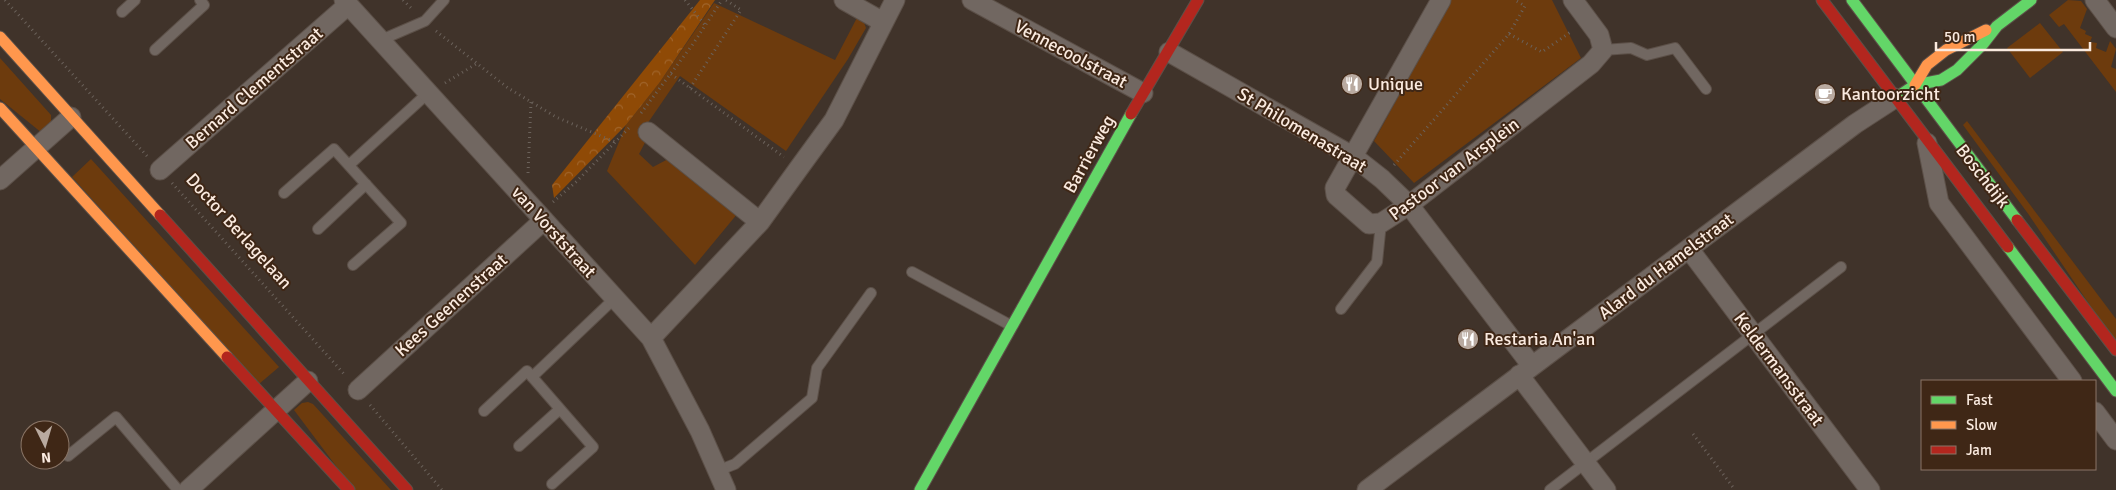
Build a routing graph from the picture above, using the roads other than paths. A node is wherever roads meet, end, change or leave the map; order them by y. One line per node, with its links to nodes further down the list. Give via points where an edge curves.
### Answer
1 (135, 0): 15 (lane)
2 (200, 0): 21 (lane, via 204,5)
3 (444, 0): 20 (lane, via 425,21)
4 (844, 0): 16 (street)
5 (895, 0): 16 (street)
6 (972, 0): 27 (street, Vennecoolstraat)
7 (1198, 0): 23 (main road, Barrierweg)
8 (1441, 0): 34 (street, Pastoor van Arsplein)
9 (1573, 0): 22 (street, via 1599,35)
10 (1822, 0): 28 (main road, Boschdijk)
11 (1852, 0): 24 (main road, Boschdijk)
12 (2031, 0): 17 (main road)
13 (2095, 0): 18 (street)
14 (346, 2): 20 (street, van Vorststraat); 36 (street, Bernard Clementstraat)
15 (122, 12)
16 (883, 22): 42 (street, via 834,120)
17 (1997, 26): 24 (main road, via 1946,50 1927,65); 24 (main road, via 1957,70 1941,80)
18 (2116, 28)
19 (0, 37): 30 (main road)
20 (381, 40): 26 (street, van Vorststraat)
21 (155, 50)
22 (1603, 50): 25 (lane, via 1631,48 1647,55 1675,48); 40 (street, Pastoor van Arsplein, via 1591,64)
23 (1169, 52): 27 (main road, Barrierweg); 34 (street, St Philomenastraat)
24 (1915, 85): 28 (main road); 55 (main road, Boschdijk)
25 (1706, 89)
26 (428, 93): 35 (lane); 41 (street, van Vorststraat)
27 (1143, 93): 52 (main road, Barrierweg)
28 (1896, 98): 32 (main road, Boschdijk); 45 (street, Alard du Hamelstraat, via 1854,124)
29 (0, 108): 33 (main road)
30 (71, 117): 33 (street); 59 (main road)
31 (638, 126): 42 (street)
32 (1926, 138): 58 (street, Boschdijk, via 1939,203); 61 (main road, Boschdijk)
33 (38, 148): 37 (street); 63 (main road)
34 (1354, 157): 40 (street, St Philomenastraat, via 1382,178); 43 (street, Pastoor van Arsplein, via 1335,188 1336,195 1369,224)
35 (349, 165): 38 (lane); 39 (lane, via 334,149)
36 (160, 170)
37 (0, 180)
38 (366, 184): 44 (lane); 46 (lane, via 401,223)
39 (284, 193)
40 (1409, 205): 43 (street, Pastoor van Arsplein); 56 (street, St Philomenastraat)
41 (536, 212): 50 (street, van Vorststraat); 60 (street, Kees Geenenstraat)
42 (760, 222): 54 (street)
43 (1381, 223): 51 (lane, via 1377,262)
44 (318, 229)
45 (1688, 249): 53 (street, Keldermansstraat); 56 (street, Alard du Hamelstraat)
46 (353, 265)
47 (1842, 267): 53 (lane)
48 (912, 272): 52 (lane)
49 (871, 293): 70 (lane, via 817,368 812,398 735,464)
50 (615, 298): 54 (street, van Vorststraat); 57 (lane)
51 (1341, 309)
52 (1013, 326): 77 (main road, Barrierweg)
53 (1752, 334): 69 (lane); 81 (street, Keldermansstraat)
54 (651, 338): 70 (street, van Vorststraat, via 700,431)
55 (2116, 350)
56 (1526, 370): 69 (street, St Philomenastraat); 78 (street, Alard du Hamelstraat)
57 (532, 377): 62 (lane); 64 (lane, via 527,371)
58 (2071, 380)
59 (308, 381): 63 (street); 75 (main road)
60 (358, 390)
61 (2116, 392)
62 (560, 409): 67 (lane); 71 (lane, via 593,447)
63 (276, 410): 73 (street); 74 (main road)
64 (484, 411)
65 (2096, 413): 66 (street)
66 (2116, 440)
67 (520, 446)
68 (70, 454): 72 (lane, via 116,417)
69 (1585, 462): 79 (lane); 80 (street, St Philomenastraat)
70 (717, 471): 76 (street, van Vorststraat)
71 (552, 484)
72 (178, 490)
73 (188, 490)
74 (349, 490)
75 (407, 490)
76 (726, 490)
77 (920, 490)
78 (1367, 490)
79 (1550, 490)
80 (1606, 490)
81 (1870, 490)

